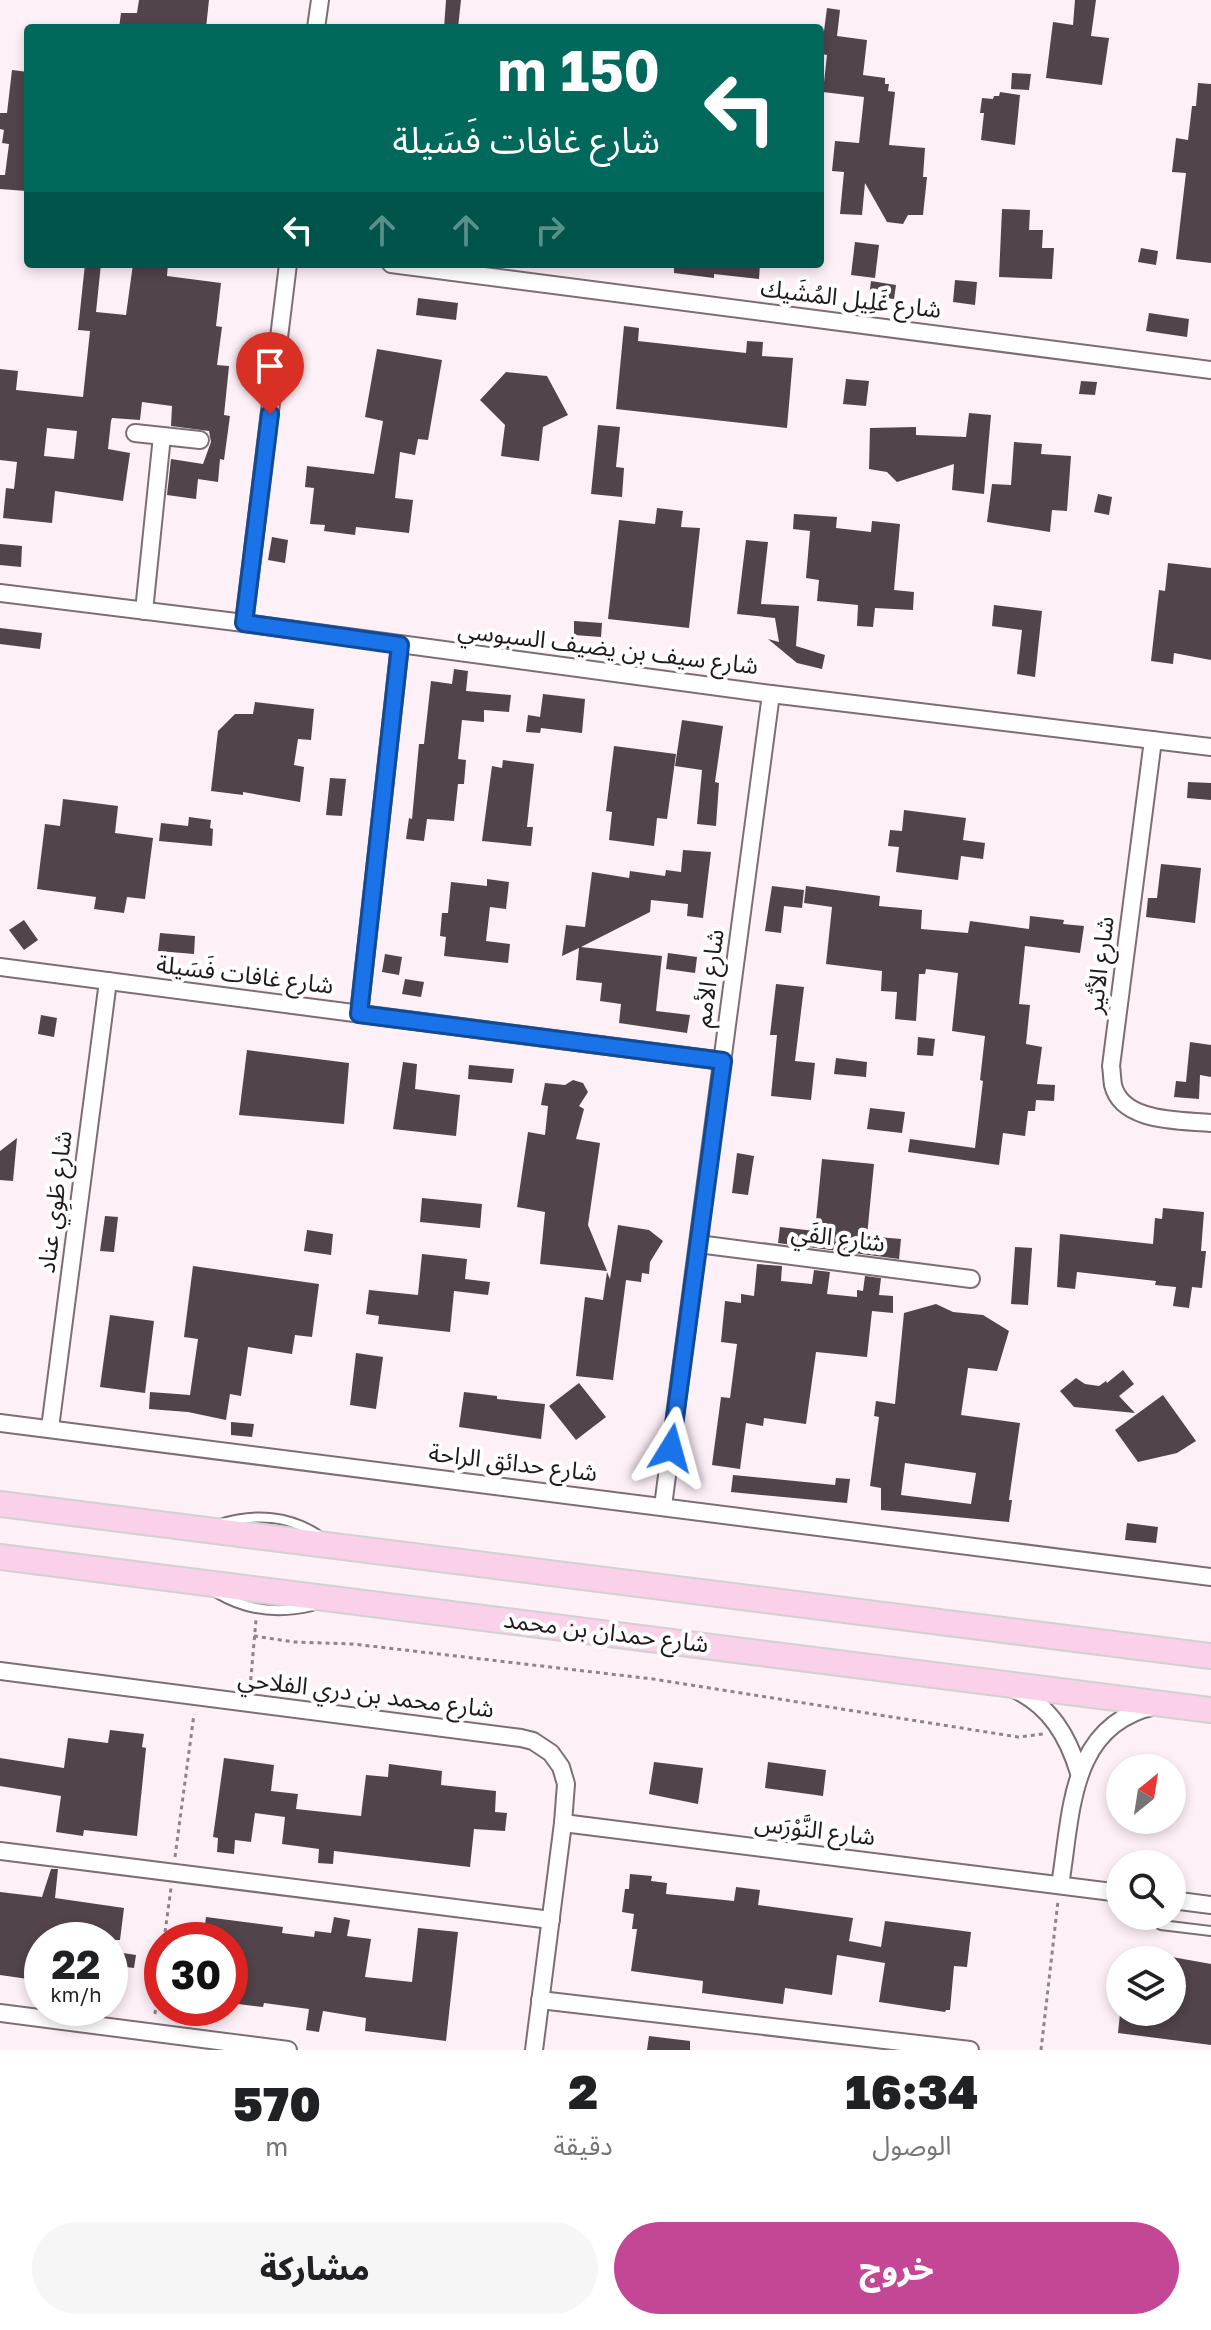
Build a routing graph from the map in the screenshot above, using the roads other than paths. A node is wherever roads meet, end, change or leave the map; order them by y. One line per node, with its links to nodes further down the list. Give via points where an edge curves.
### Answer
1 (320, 0): 2 (street)
2 (317, 24)
3 (288, 268): 11 (street)
4 (422, 268): 5 (street, شارع غَلِيل المُشَيك)
5 (1211, 370)
6 (135, 433): 7 (street)
7 (162, 436): 8 (street); 10 (street)
8 (200, 440)
9 (0, 593): 10 (street, شارع سيف بن يضيف السبوسي)
10 (144, 611): 11 (street, شارع سيف بن يضيف السبوسي)
11 (244, 623): 12 (street, شارع سيف بن يضيف السبوسي)
12 (400, 645): 13 (street, شارع سيف بن يضيف السبوسي); 18 (street)
13 (771, 694): 14 (street, شارع سيف بن يضيف السبوسي); 19 (street, شارع الأمم)
14 (1153, 740): 15 (street, شارع سيف بن يضيف السبوسي); 20 (street, شارع الأثير, via 1111,1066 1113,1088 1128,1106 1148,1115)
15 (1211, 747)
16 (0, 967): 17 (street, شارع غافات فَسَيلة)
17 (108, 981): 18 (street, شارع غافات فَسَيلة); 24 (street, شارع طَوِي عناد)
18 (359, 1014): 19 (street, شارع غافات فَسَيلة)
19 (723, 1061): 21 (street, شارع الأمم)
20 (1211, 1123)
21 (698, 1244): 22 (street, شارع الفَي); 26 (street, شارع الأمم)
22 (971, 1279)
23 (0, 1423): 24 (street, شارع حدائق الراحة)
24 (50, 1428): 26 (street, شارع حدائق الراحة)
25 (0, 1504): 31 (main road, شارع حمدان بن محمد)
26 (663, 1506): 28 (street, شارع حدائق الراحة)
27 (0, 1557): 29 (main road, شارع حمدان بن محمد)
28 (1211, 1577)
29 (200, 1582): 30 (main road, شارع حمدان بن محمد); 30 (lane, via 257,1609 292,1610)
30 (331, 1598): 33 (main road, شارع حمدان بن محمد)
31 (1211, 1656)
32 (0, 1671): 37 (street, شارع محمد بن دري الفلاحي, via 533,1741 551,1753 564,1775)
33 (1002, 1683): 34 (main road, شارع حمدان بن محمد); 36 (street, via 1026,1695 1061,1728)
34 (1165, 1704): 35 (main road, شارع حمدان بن محمد); 36 (street, via 1128,1715 1105,1730)
35 (1211, 1710)
36 (1079, 1773): 39 (street)
37 (563, 1823): 39 (street, شارع النَّوْرَس); 43 (street, شارع محمد بن دري الفلاحي)
38 (0, 1851): 43 (street)
39 (1060, 1885): 40 (street, شارع النَّوْرَس)
40 (1106, 1891)
41 (1186, 1902): 42 (street)
42 (1211, 1905)
43 (551, 1920): 46 (street, شارع محمد بن دري الفلاحي)
44 (1186, 1928): 45 (lane)
45 (1211, 1931)
46 (540, 2000): 49 (street, شارع محمد بن دري الفلاحي); 50 (street)
47 (0, 2013): 48 (street)
48 (288, 2050)
49 (534, 2050)
50 (970, 2050)

